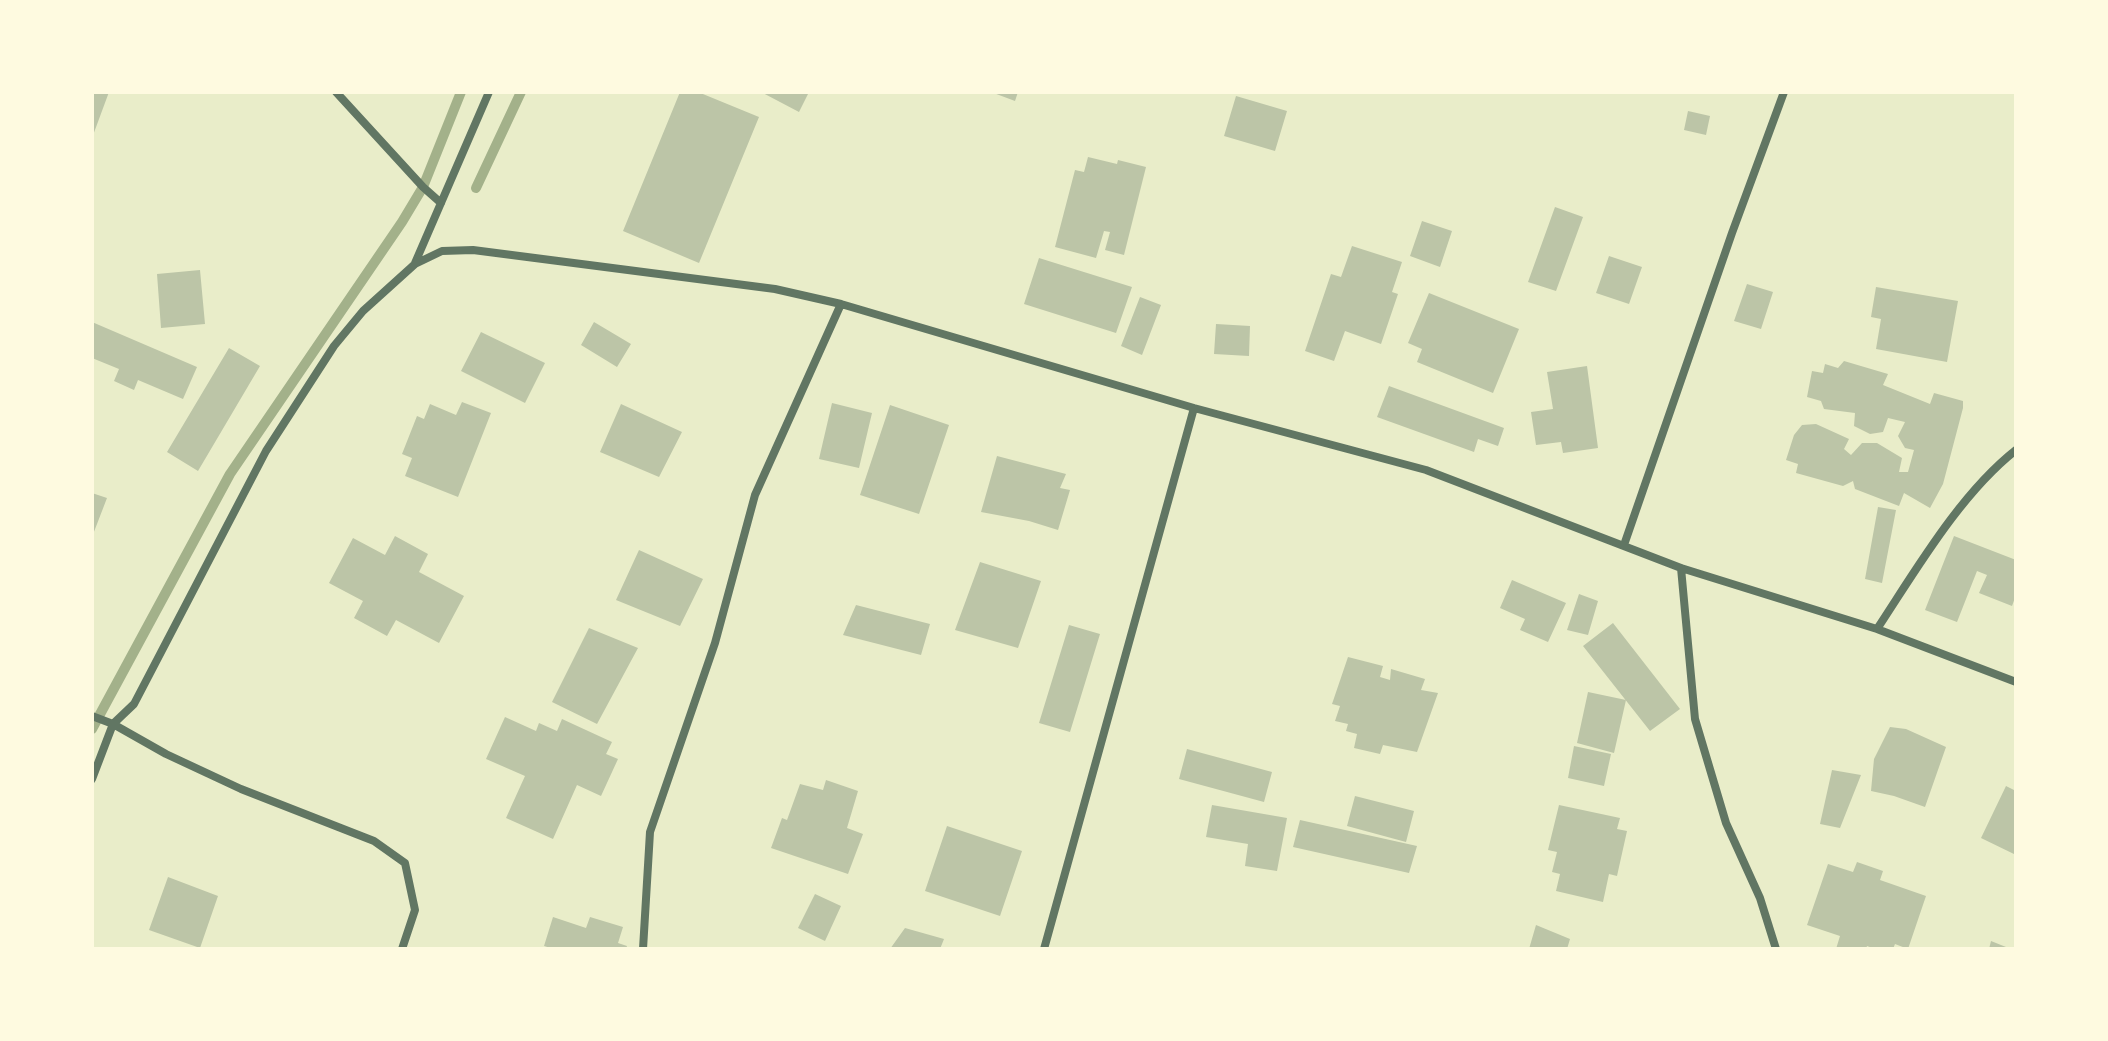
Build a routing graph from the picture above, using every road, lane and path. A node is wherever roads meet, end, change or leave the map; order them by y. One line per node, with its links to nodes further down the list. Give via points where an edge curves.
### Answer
1 (336, 92): 4 (street)
2 (489, 92): 4 (street)
3 (1784, 92): 9 (street)
4 (441, 203): 5 (street)
5 (415, 264): 6 (street, via 442,251 473,250 775,289); 14 (street, via 334,346 266,451 134,704)
6 (841, 304): 7 (street); 17 (street, via 755,495 715,643 650,832)
7 (1194, 408): 9 (street, via 1426,470); 18 (street)
8 (2016, 450): 11 (street, via 1939,536)
9 (1624, 545): 10 (street)
10 (1681, 568): 11 (street); 19 (street, via 1695,719 1726,823)
11 (1877, 629): 12 (street)
12 (2016, 682)
13 (92, 716): 14 (street)
14 (113, 724): 15 (street); 16 (street, via 241,789 374,841 405,863 415,910)
15 (92, 779)
16 (402, 949)
17 (643, 949)
18 (1044, 949)
19 (1776, 949)

